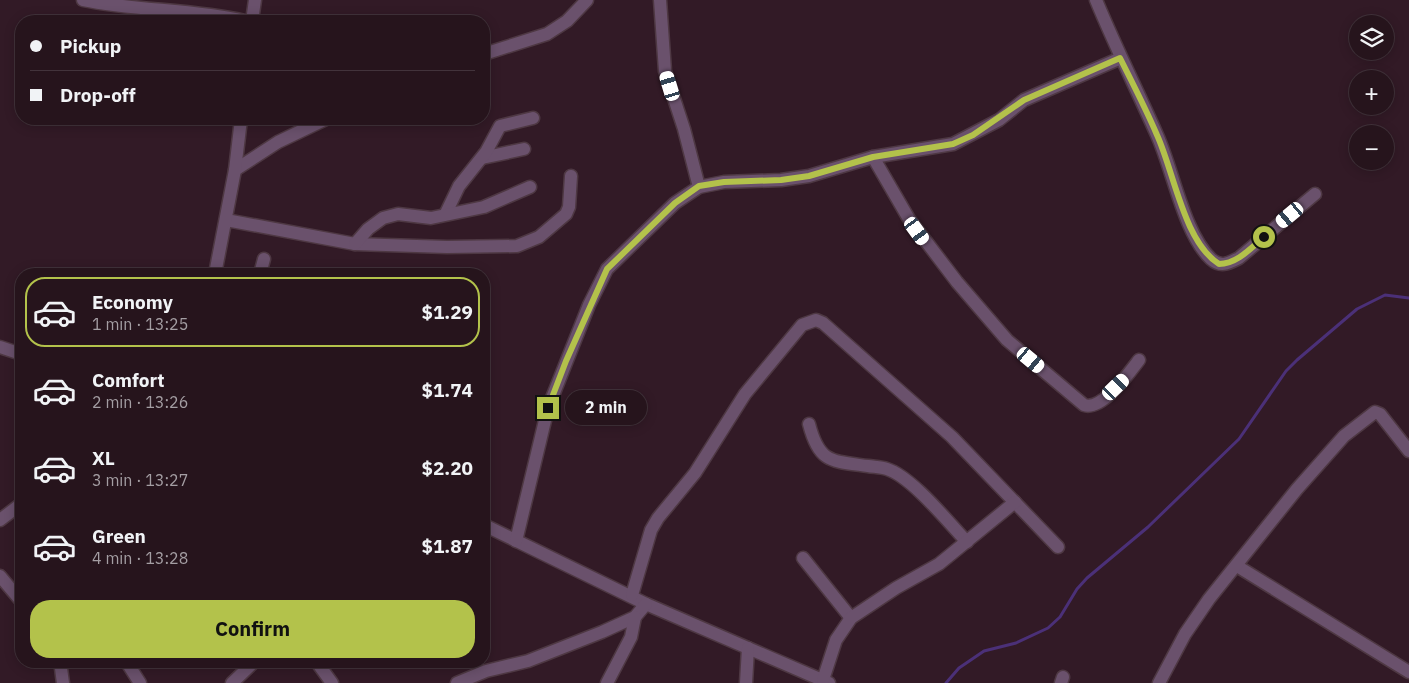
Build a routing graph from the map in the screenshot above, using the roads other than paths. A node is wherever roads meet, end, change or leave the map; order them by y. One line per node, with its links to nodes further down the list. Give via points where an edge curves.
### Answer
1 (83, 0): 6 (street)
2 (254, 0): 7 (street)
3 (587, 0): 8 (street, via 567,21 547,34)
4 (660, 0): 18 (street, via 666,71)
5 (1096, 0): 9 (street)
6 (213, 15)
7 (253, 15)
8 (490, 52)
9 (1120, 58): 14 (street, via 1024,100 990,125 953,144); 20 (street, via 1157,135 1185,214 1212,260 1226,264 1239,258)
10 (534, 118): 15 (street, via 500,126)
11 (240, 125): 16 (street)
12 (313, 125): 16 (street, via 278,142)
13 (524, 149): 15 (street)
14 (873, 157): 18 (street, via 809,176); 29 (street, via 908,219 963,290 1007,340 1084,404 1090,407 1098,404 1126,378)
15 (482, 158): 21 (street, via 459,186)
16 (235, 170): 22 (street)
17 (571, 176): 23 (street, via 566,214 526,244 447,247)
18 (699, 186): 36 (street, via 675,203 607,269 548,408)
19 (530, 187): 21 (street, via 484,207)
20 (1315, 194)
21 (446, 214): 23 (street, via 431,218 398,214 383,218)
22 (226, 220): 23 (street); 25 (street)
23 (356, 244)
24 (264, 259): 26 (street)
25 (215, 268)
26 (262, 268)
27 (0, 347): 28 (street)
28 (15, 352)
29 (1138, 360)
30 (809, 424): 37 (street, via 813,441 823,456 887,469 908,483)
31 (1409, 450): 40 (street, via 1375,412 1344,436 1323,458)
32 (1015, 502): 37 (street); 38 (street); 43 (street, via 952,437 823,323 810,321 785,343 745,394 695,473 658,518 651,530)
33 (15, 509): 34 (street)
34 (0, 520)
35 (490, 528): 36 (street)
36 (516, 541): 43 (street)
37 (966, 542): 46 (street, via 939,564)
38 (1058, 547)
39 (803, 558): 46 (street)
40 (1237, 566): 48 (street); 61 (street, via 1185,634)
41 (0, 576): 42 (street)
42 (15, 594)
43 (632, 595): 44 (street)
44 (646, 604): 45 (street); 47 (street)
45 (635, 617): 58 (street, via 528,660); 59 (street, via 631,637)
46 (851, 618): 53 (street, via 836,640)
47 (748, 648): 53 (street); 60 (street)
48 (1407, 667)
49 (61, 668): 54 (street)
50 (130, 668): 55 (street)
51 (248, 668): 56 (street)
52 (321, 668): 57 (street)
53 (826, 682)
54 (63, 683)
55 (140, 683)
56 (232, 683)
57 (332, 683)
58 (457, 683)
59 (607, 683)
60 (746, 683)
61 (1159, 683)

